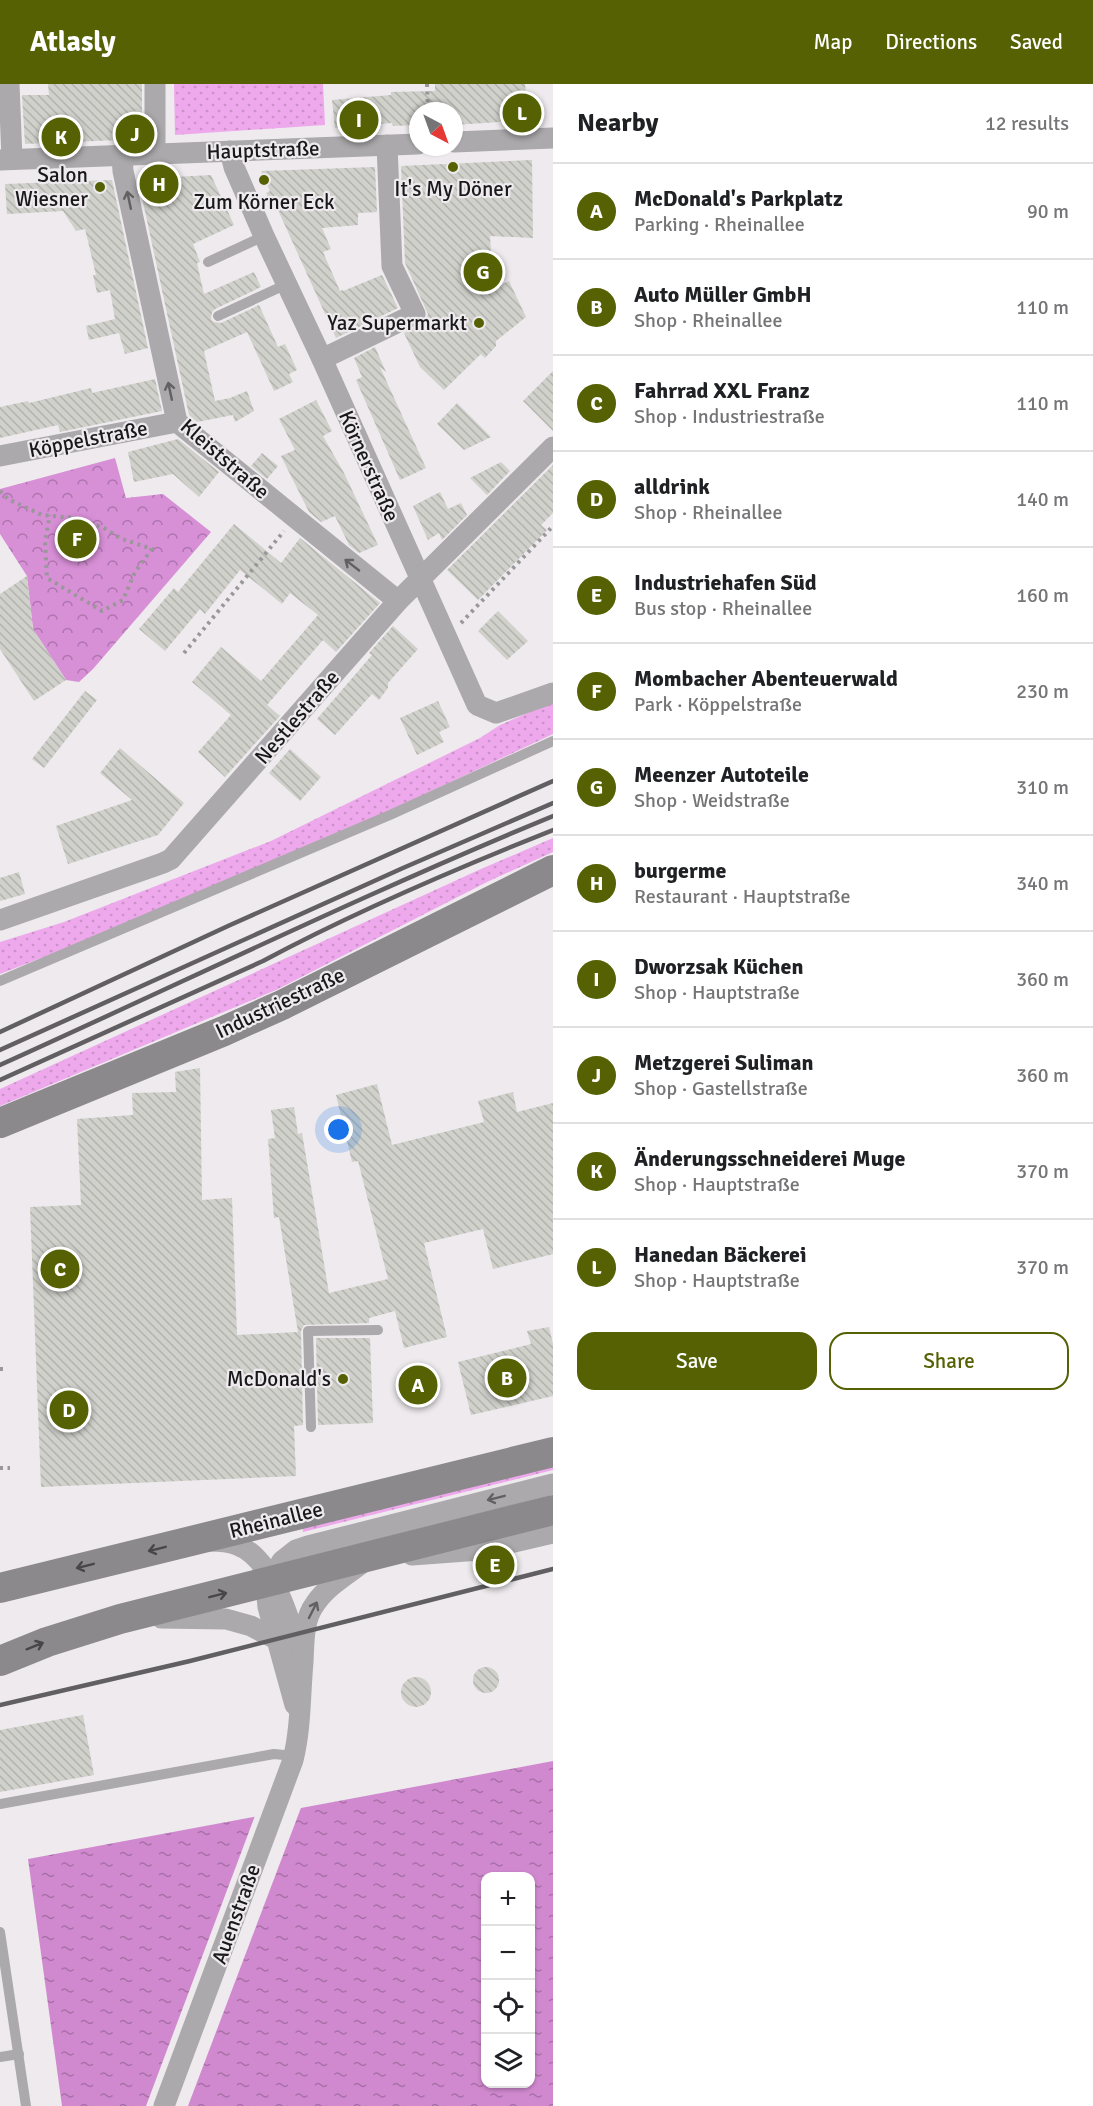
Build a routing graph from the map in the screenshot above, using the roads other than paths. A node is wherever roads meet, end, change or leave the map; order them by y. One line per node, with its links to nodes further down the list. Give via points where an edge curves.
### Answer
1 (9, 84): 10 (street)
2 (155, 84): 8 (street)
3 (553, 138): 4 (street)
4 (463, 142)
5 (409, 144): 6 (street, Hauptstraße)
6 (387, 145): 7 (street, Hauptstraße); 15 (street, via 392,266 415,314)
7 (230, 151): 8 (street, Hauptstraße); 11 (street, Körnerstraße)
8 (155, 154): 9 (street, Hauptstraße)
9 (122, 156): 10 (street, Hauptstraße); 16 (street, Kleiststraße, one-way to 9)
10 (6, 160)
11 (264, 236): 12 (lane); 13 (street, Körnerstraße)
12 (208, 262)
13 (287, 284): 14 (lane); 15 (street, Körnerstraße)
14 (218, 316)
15 (321, 359): 19 (street, Körnerstraße)
16 (177, 422): 18 (street, Köppelstraße); 20 (street, Kleiststraße, one-way to 16)
17 (553, 447): 19 (street, Nestlestraße)
18 (0, 456)
19 (419, 579): 20 (street, Nestlestraße); 21 (street, Körnerstraße, via 477,705 496,713)
20 (398, 601): 24 (street, Nestlestraße, via 171,859)
21 (553, 693)
22 (553, 741): 25 (lane)
23 (553, 870): 26 (main road, Industriestraße, via 282,1005)
24 (0, 920)
25 (0, 981)
26 (0, 1123)
27 (378, 1330): 28 (lane, via 308,1332)
28 (311, 1427)
29 (553, 1452): 33 (main road, Rheinallee)
30 (553, 1484): 34 (street, Rheinallee, one-way to 34)
31 (553, 1510): 35 (main road)
32 (553, 1533): 35 (street, via 466,1552)
33 (192, 1540): 36 (street, Auenstraße, via 237,1545 252,1556); 37 (main road, Rheinallee, one-way to 37)
34 (296, 1550): 36 (street, Auenstraße, via 282,1561)
35 (373, 1555): 36 (main road); 41 (street, Auenstraße, one-way to 35, via 305,1631 315,1604)
36 (272, 1581): 38 (main road, one-way to 36); 39 (street, Auenstraße, via 267,1602); 41 (street, Auenstraße, via 284,1602)
37 (0, 1588)
38 (120, 1619): 39 (street, via 226,1619); 40 (main road, one-way to 38)
39 (276, 1639): 42 (street, Auenstraße)
40 (0, 1661)
41 (302, 1666): 42 (street, Auenstraße)
42 (299, 1720): 43 (street, Auenstraße)
43 (294, 1756): 44 (lane, via 274,1754); 50 (street, Auenstraße)
44 (0, 1804)
45 (0, 1932): 46 (lane)
46 (5, 1999): 47 (lane)
47 (19, 2054): 48 (lane); 49 (lane)
48 (0, 2057)
49 (26, 2106)
50 (164, 2106)

